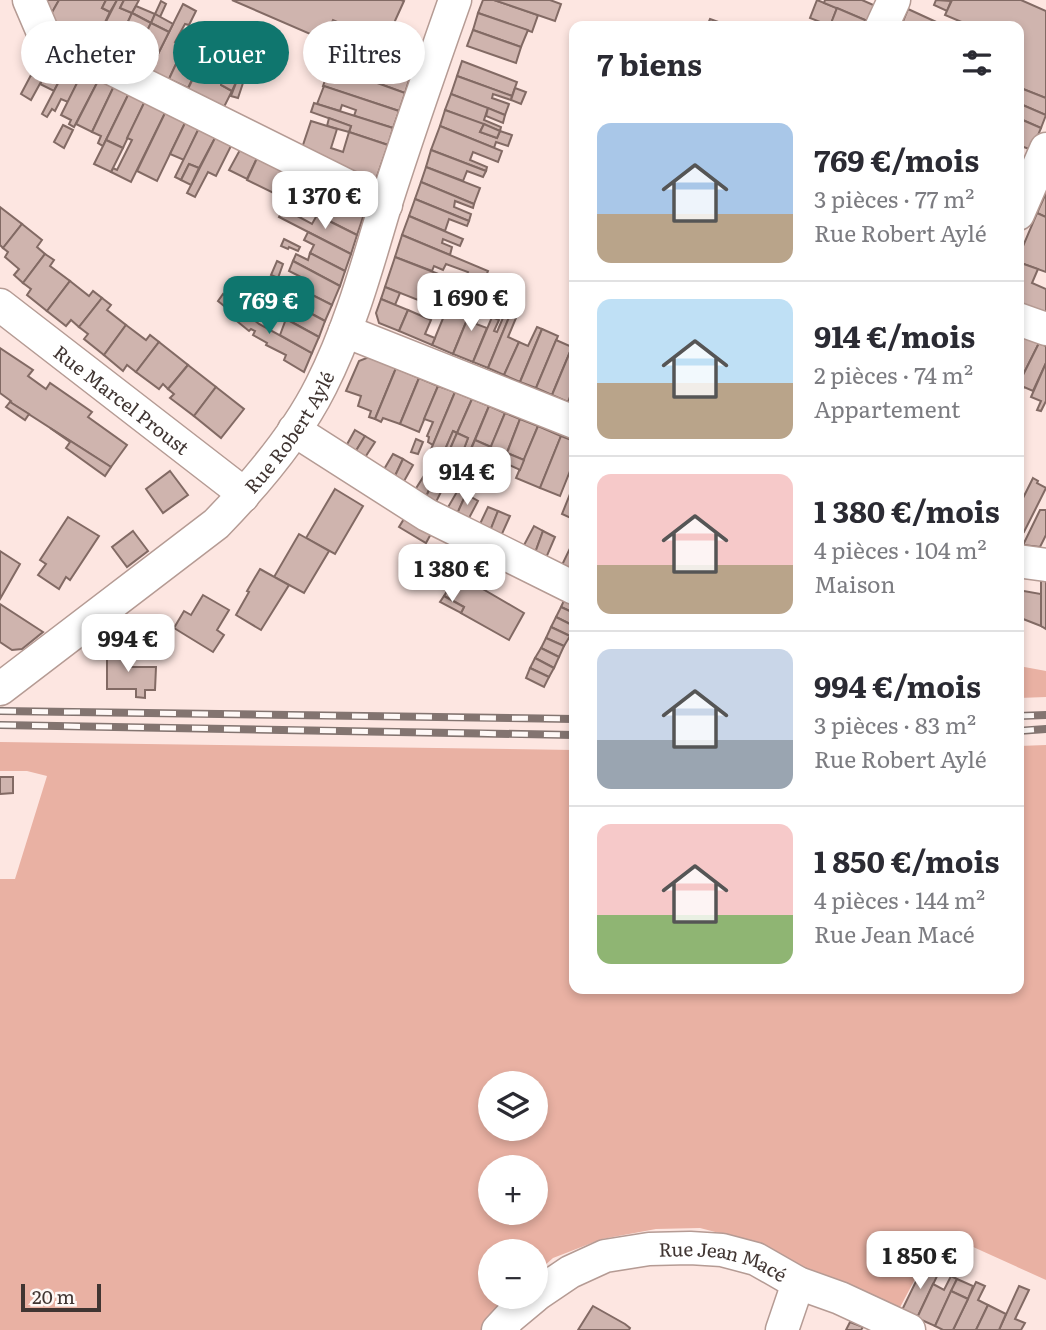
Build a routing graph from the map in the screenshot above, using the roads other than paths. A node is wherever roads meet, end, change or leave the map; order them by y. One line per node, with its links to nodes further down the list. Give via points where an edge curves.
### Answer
1 (29, 0): 7 (street, via 44,35)
2 (455, 0): 7 (street, Rue Robert Aylé)
3 (894, 0): 4 (street)
4 (884, 21)
5 (1046, 149): 6 (street)
6 (1024, 200)
7 (386, 205): 11 (street, Rue Robert Aylé)
8 (0, 305): 14 (street, Rue Marcel Proust)
9 (1024, 321): 10 (street)
10 (1046, 329)
11 (345, 331): 12 (street); 13 (street, Rue Robert Aylé, via 320,388)
12 (569, 420)
13 (294, 430): 14 (street, Rue Robert Aylé); 17 (street, via 426,515)
14 (243, 496): 18 (street, Rue Robert Aylé, via 216,524)
15 (1024, 562): 16 (street)
16 (1046, 565)
17 (569, 586)
18 (3, 682)
19 (797, 1283): 20 (street, Rue Jean Macé, via 756,1259 690,1248 605,1256); 23 (street); 24 (street, Rue Jean Macé)
20 (548, 1287)
21 (520, 1309): 22 (street, Rue Jean Macé)
22 (498, 1330)
23 (782, 1330)
24 (909, 1330)

